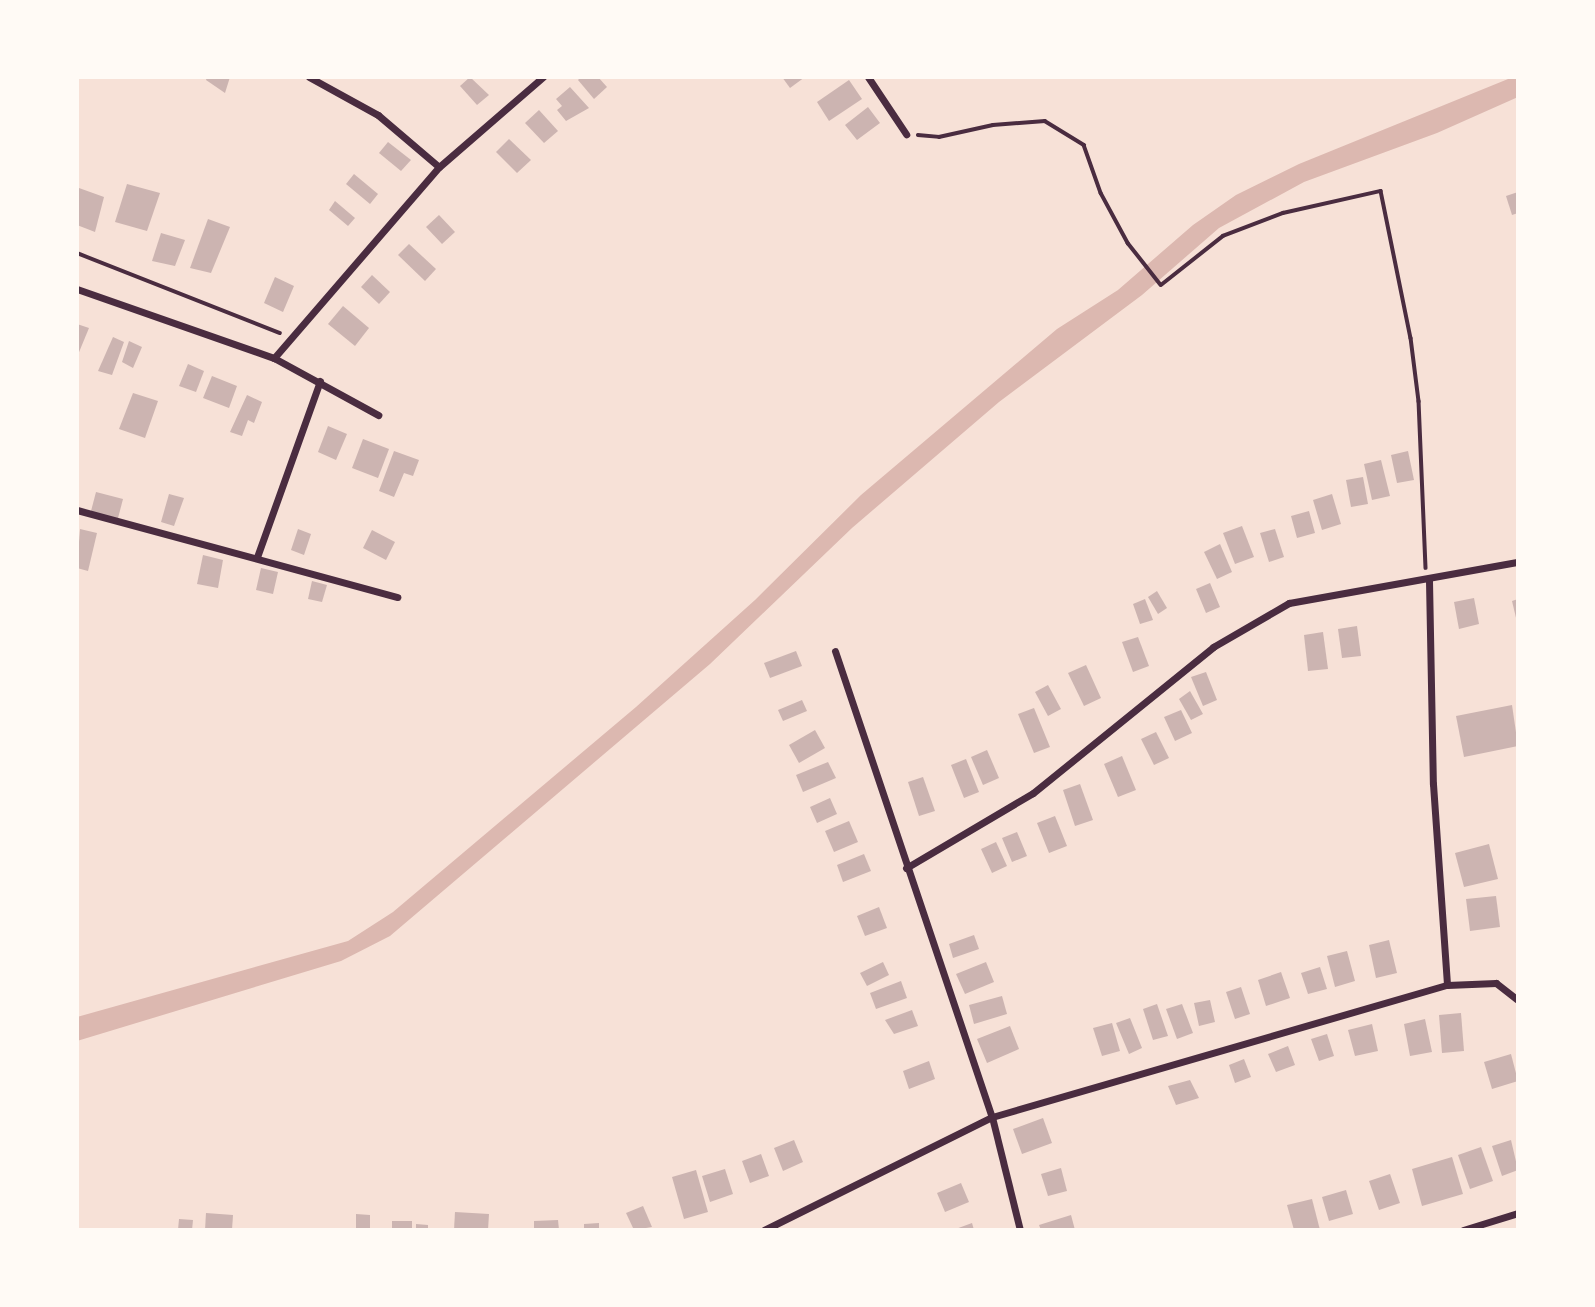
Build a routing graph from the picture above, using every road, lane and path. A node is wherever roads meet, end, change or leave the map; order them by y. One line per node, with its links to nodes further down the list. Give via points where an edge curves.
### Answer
1 (309, 77): 5 (street, via 378,115)
2 (543, 77): 5 (street)
3 (868, 77): 4 (street)
4 (906, 134): 15 (path, via 939,137 993,125 1045,121 1084,145 1101,193 1161,285 1223,236 1283,213 1381,191 1413,351)
5 (439, 167): 8 (street)
6 (77, 253): 8 (path)
7 (77, 289): 9 (street)
8 (292, 337): 9 (street)
9 (274, 358): 10 (street)
10 (320, 381): 11 (street); 13 (street)
11 (378, 415)
12 (77, 510): 13 (street)
13 (257, 557): 16 (street)
14 (1518, 562): 15 (street)
15 (1429, 581): 18 (street, via 1289,603 1213,647 1033,793); 19 (street, via 1433,784)
16 (397, 597)
17 (835, 651): 18 (street)
18 (906, 868): 21 (street)
19 (1447, 985): 20 (street, via 1496,983); 21 (street)
20 (1518, 1000)
21 (992, 1117): 23 (street); 24 (street)
22 (1518, 1213): 25 (street)
23 (764, 1230)
24 (1020, 1230)
25 (1464, 1230)

